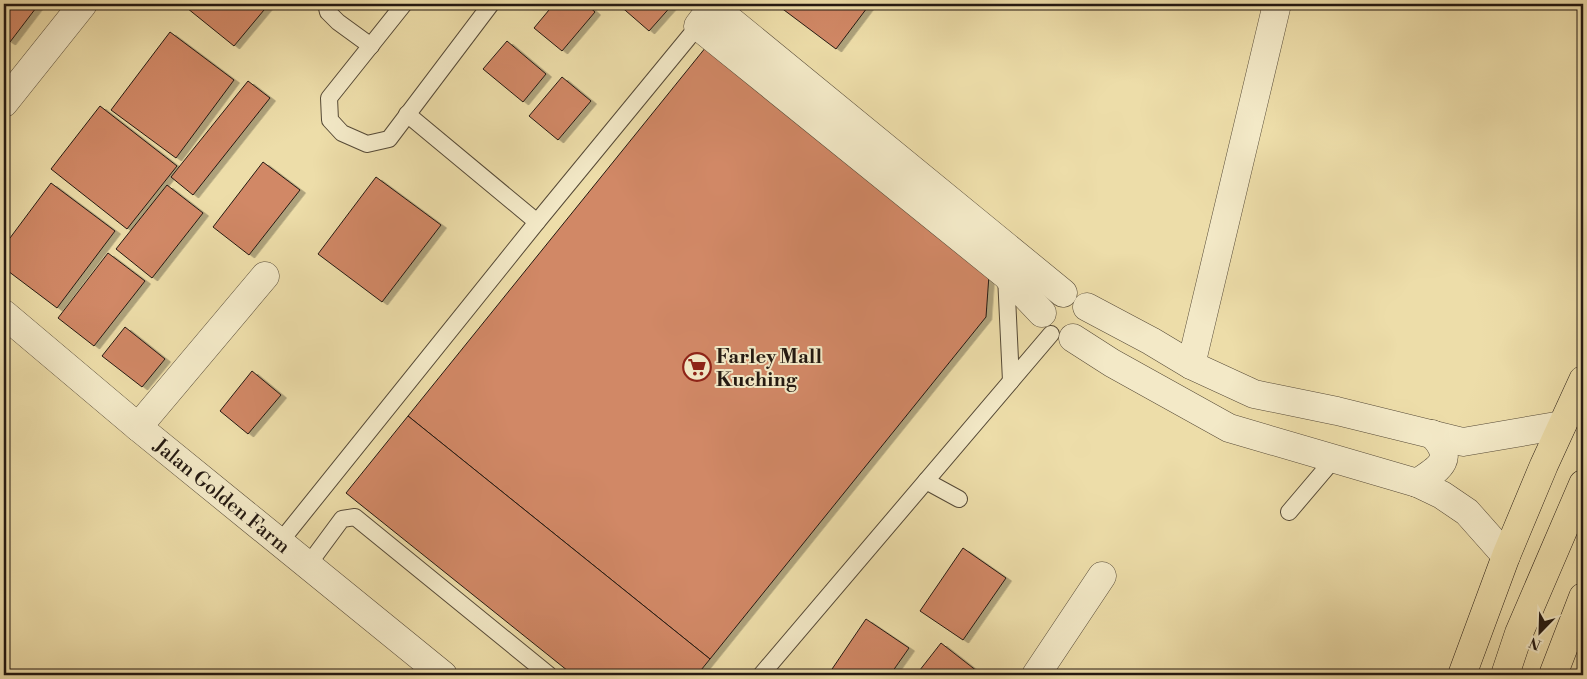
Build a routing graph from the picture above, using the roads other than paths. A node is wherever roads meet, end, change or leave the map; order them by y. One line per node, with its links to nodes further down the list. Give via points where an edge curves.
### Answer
1 (83, 4): 8 (street)
2 (326, 4): 7 (lane, via 328,12 338,22)
3 (404, 4): 7 (lane)
4 (490, 4): 9 (lane)
5 (1277, 4): 17 (street)
6 (707, 12): 10 (lane); 11 (street); 13 (street)
7 (371, 46): 9 (lane, via 329,98 330,120 342,133 368,144 389,139)
8 (4, 103)
9 (407, 114): 10 (lane)
10 (537, 222): 29 (lane)
11 (1006, 275): 16 (street); 19 (lane)
12 (265, 276): 21 (street)
13 (1063, 293): 14 (street, via 1078,296); 16 (street, via 1049,299 1045,305)
14 (1087, 308): 16 (street, via 1085,329); 17 (street)
15 (4, 314): 21 (street, Jalan Golden Farm)
16 (1056, 328): 19 (lane); 23 (street, via 1229,428)
17 (1191, 365): 22 (street, via 1254,394)
18 (1583, 380): 20 (highway)
19 (1011, 381): 24 (lane)
20 (1562, 425): 22 (street, via 1463,442); 30 (highway)
21 (138, 427): 29 (street, Jalan Golden Farm)
22 (1432, 434): 25 (street, via 1441,444 1444,460 1440,467)
23 (1334, 459): 25 (street); 28 (lane)
24 (926, 481): 27 (lane); 36 (lane)
25 (1418, 483): 30 (street, via 1467,512)
26 (1583, 484): 39 (highway)
27 (959, 499)
28 (1289, 512)
29 (280, 542): 31 (street, Jalan Golden Farm)
30 (1506, 556): 38 (highway)
31 (308, 565): 34 (street, Jalan Golden Farm); 35 (lane, via 342,519 355,517)
32 (1102, 576): 37 (street)
33 (1583, 597): 40 (highway)
34 (443, 675)
35 (549, 675)
36 (761, 675)
37 (1036, 675)
38 (1462, 675)
39 (1504, 675)
40 (1553, 675)

